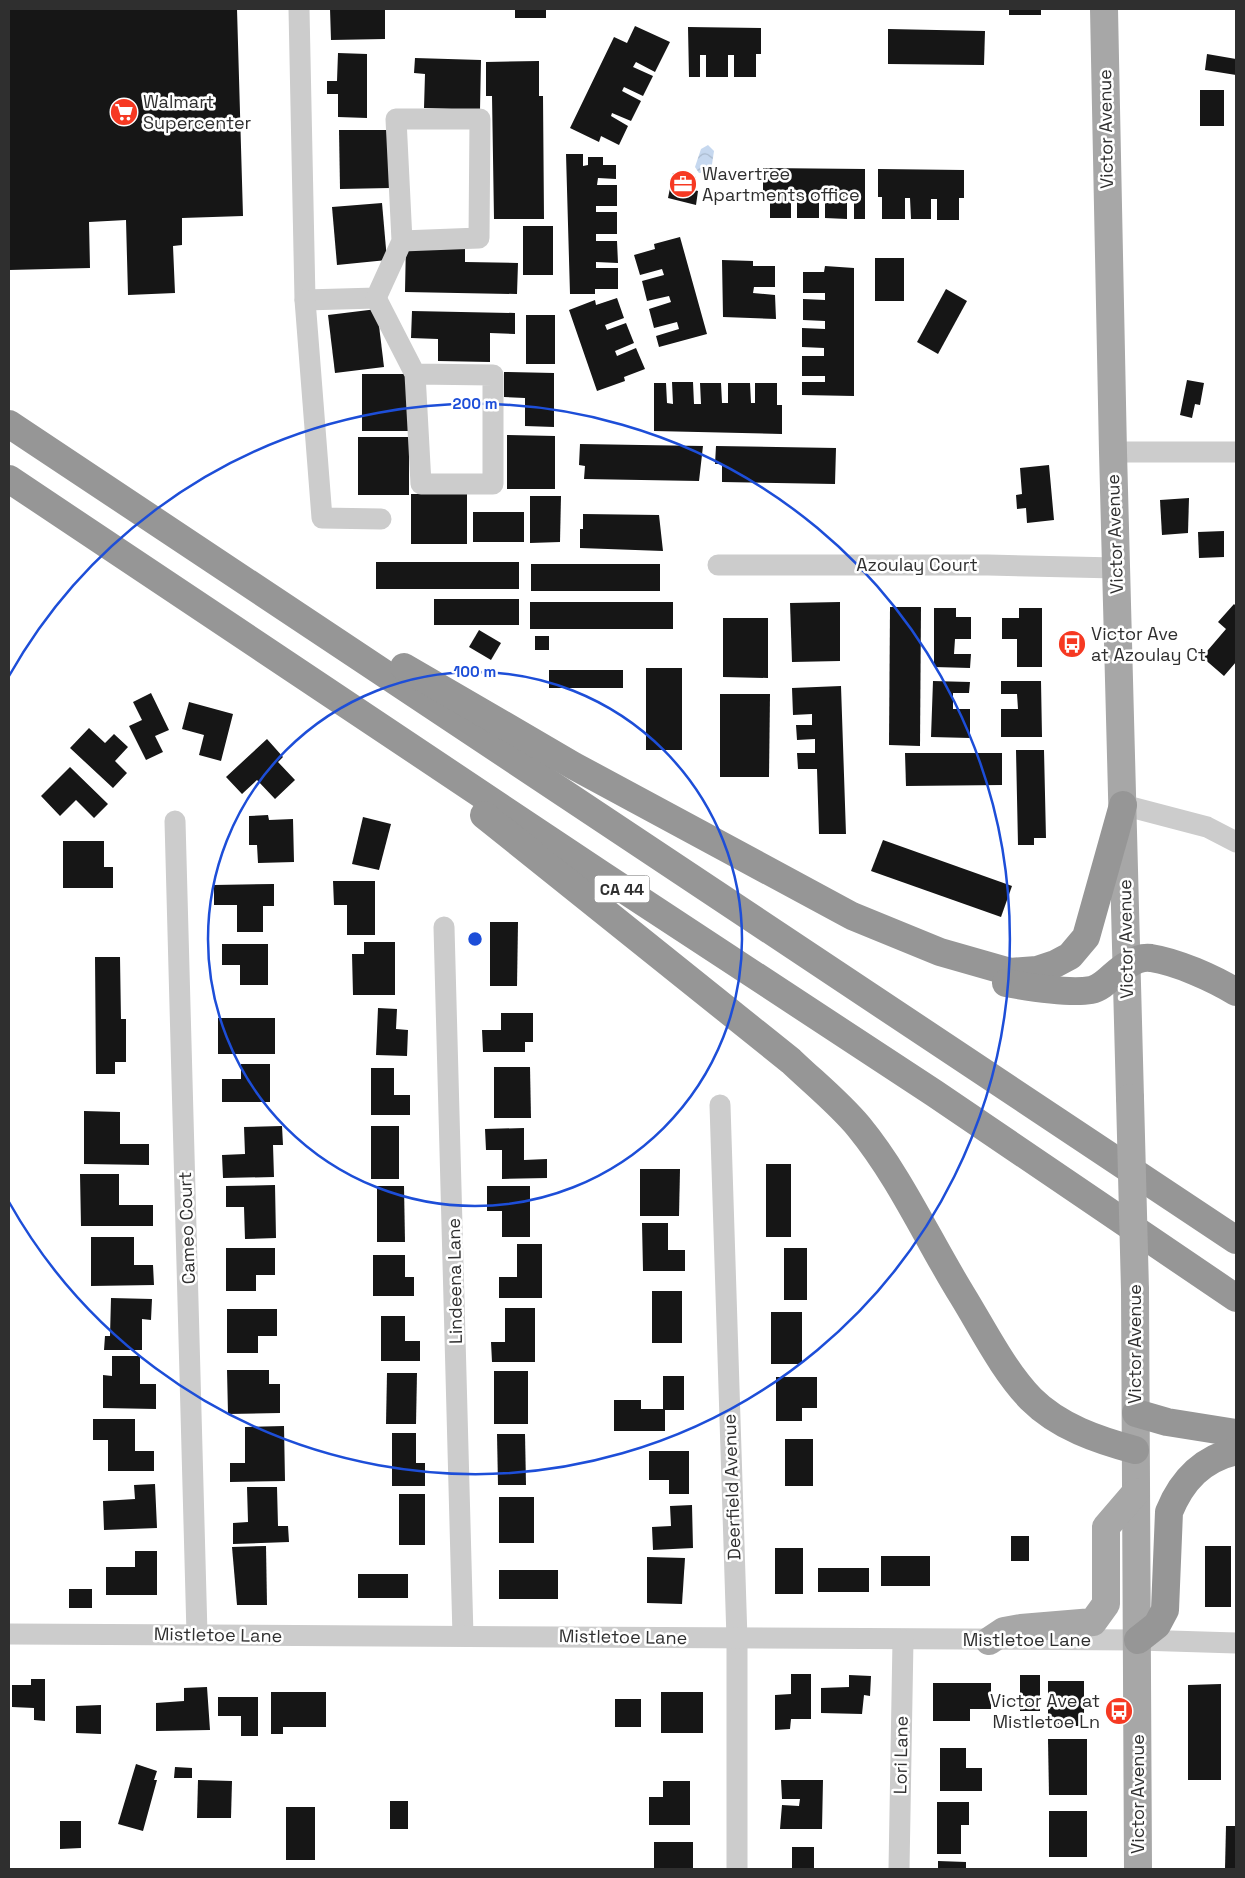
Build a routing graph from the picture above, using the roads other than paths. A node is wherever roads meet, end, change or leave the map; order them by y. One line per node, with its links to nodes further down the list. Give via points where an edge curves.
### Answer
1 (300, 9): 5 (street)
2 (1104, 9): 8 (main road, Victor Avenue)
3 (402, 241): 3 (street, via 479,238 480,119 396,119); 4 (street)
4 (376, 298): 5 (street); 6 (street)
5 (304, 300): 11 (street, via 322,518)
6 (416, 374): 6 (street, via 493,375 493,484 421,484)
7 (9, 424): 14 (highway, CA 44)
8 (1113, 452): 9 (street); 13 (main road, Victor Avenue)
9 (1236, 452)
10 (9, 479): 15 (highway, CA 44)
11 (381, 519)
12 (718, 565): 13 (street, Azoulay Court)
13 (1116, 568): 16 (main road, Victor Avenue)
14 (317, 628): 19 (highway, via 363,643 574,766); 24 (highway, CA 44)
15 (431, 760): 25 (highway, CA 44); 28 (highway, via 479,811 791,1061 834,1102 859,1128 891,1174 1002,1360 1031,1399 1057,1419 1085,1434)
16 (1123, 805): 18 (street, via 1207,827); 19 (highway, via 1086,937 1070,956 1055,964 1021,972 982,966); 21 (main road, Victor Avenue)
17 (174, 821): 32 (street, Cameo Court)
18 (1236, 842)
19 (852, 916): 21 (highway, via 890,941 940,964 1017,985 1092,990)
20 (444, 927): 33 (street, Lindeena Lane)
21 (1126, 965): 22 (highway, via 1150,958 1198,974); 26 (main road, Victor Avenue, bridge)
22 (1236, 992)
23 (720, 1105): 34 (street, Deerfield Avenue)
24 (1236, 1240)
25 (1236, 1298)
26 (1136, 1413): 27 (highway, via 1158,1421); 28 (main road, Victor Avenue)
27 (1236, 1433)
28 (1135, 1450): 30 (main road, Victor Avenue)
29 (1236, 1450): 36 (highway, via 1202,1464 1191,1474 1173,1502 1169,1512 1165,1610 1157,1625)
30 (1136, 1492): 36 (main road, Victor Avenue); 37 (main road, via 1106,1527 1106,1604 1093,1622 1004,1631)
31 (9, 1634): 32 (street, Mistletoe Lane)
32 (197, 1634): 33 (street, Mistletoe Lane)
33 (464, 1636): 34 (street, Mistletoe Lane)
34 (738, 1639): 35 (street, Mistletoe Lane); 39 (street, Deerfield Avenue)
35 (902, 1640): 37 (street, Mistletoe Lane); 40 (street, Lori Lane)
36 (1138, 1640): 37 (street, Mistletoe Lane); 38 (street, Mistletoe Lane); 41 (main road, Victor Avenue)
37 (990, 1641)
38 (1236, 1643)
39 (737, 1869)
40 (899, 1869)
41 (1138, 1869)

